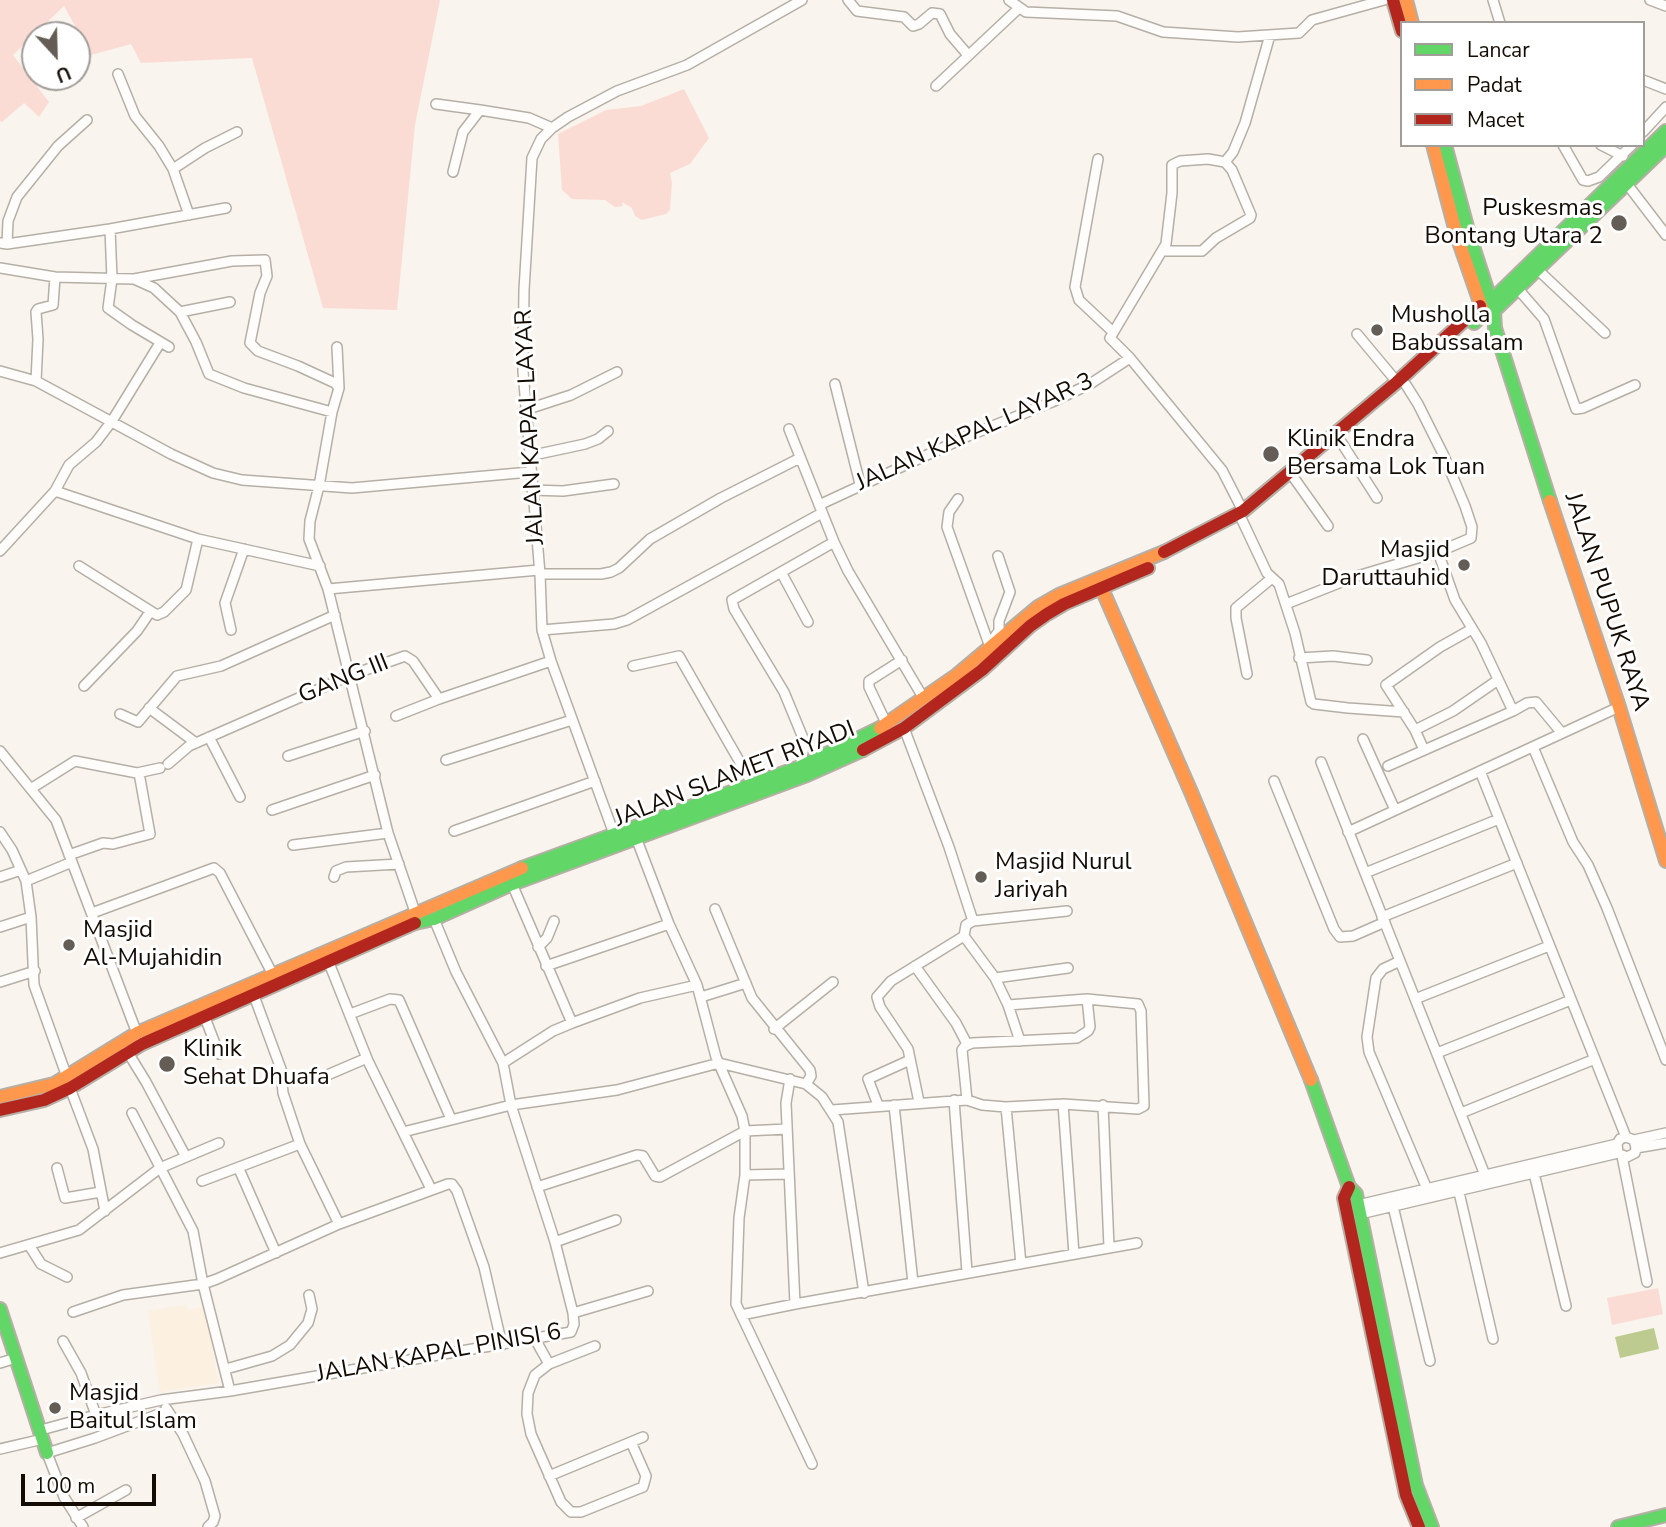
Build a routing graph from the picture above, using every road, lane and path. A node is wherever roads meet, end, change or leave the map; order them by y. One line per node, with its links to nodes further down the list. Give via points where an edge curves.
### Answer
1 (802, 0): 24 (street, JALAN KAPAL LAYAR, via 687,65 617,91)
2 (848, 0): 15 (street, via 857,11 904,17 915,26 937,12)
3 (1009, 0): 10 (street)
4 (1384, 0): 14 (street, via 1312,20 1299,33)
5 (1393, 0): 13 (street)
6 (1406, 0): 11 (street)
7 (1493, 0): 12 (street)
8 (1650, 0): 9 (street)
9 (1666, 6)
10 (1018, 9): 14 (street, via 1116,16 1163,32); 15 (street)
11 (1411, 21)
12 (1501, 21)
13 (1400, 24)
14 (1270, 35): 36 (street, via 1245,123)
15 (968, 55): 18 (street)
16 (118, 74): 37 (street, via 135,116)
17 (1645, 81): 19 (street)
18 (936, 86)
19 (1666, 89)
20 (436, 104): 22 (street)
21 (1666, 107): 25 (street)
22 (480, 110): 24 (street, via 528,118); 38 (street, via 463,132)
23 (87, 120): 44 (street, via 58,146 17,197)
24 (552, 128): 67 (street, JALAN KAPAL LAYAR, via 532,158 529,187 523,325)
25 (1645, 130)
26 (1666, 131): 53 (street)
27 (237, 132): 37 (street)
28 (1666, 146): 39 (street)
29 (1434, 147): 53 (street, via 1457,236)
30 (1446, 147): 53 (street)
31 (1564, 147): 34 (street, via 1583,180 1588,181)
32 (1605, 147): 34 (street)
33 (1630, 147): 34 (street)
34 (1623, 156)
35 (1098, 159): 55 (street, via 1075,287 1079,300)
36 (1225, 162): 45 (street, via 1208,159 1172,165 1168,237); 45 (street, via 1250,218 1202,251)
37 (173, 169): 41 (street)
38 (453, 172)
39 (1627, 184): 43 (street); 47 (street)
40 (226, 208): 41 (street)
41 (190, 215): 42 (street)
42 (110, 229): 44 (street); 49 (street)
43 (1666, 235)
44 (4, 244)
45 (1163, 251): 55 (street)
46 (0, 268): 48 (street)
47 (1538, 270): 51 (street); 56 (street)
48 (55, 277): 49 (street); 62 (street, via 53,305 36,313)
49 (112, 279): 50 (street); 69 (street, via 110,310 164,345)
50 (134, 279): 54 (street, via 154,288); 66 (street, via 232,261 265,260 267,276 250,343 258,351)
51 (1518, 289): 53 (street); 65 (street, via 1544,319 1576,409)
52 (230, 302): 54 (street)
53 (1487, 308): 63 (street, JALAN SLAMET RIYADI); 119 (street, JALAN PUPUK RAYA)
54 (180, 312): 68 (street, via 209,374)
55 (1113, 331): 59 (street, via 1112,342)
56 (1605, 333)
57 (1357, 334): 63 (street)
58 (337, 346): 66 (street)
59 (1130, 358): 78 (street, JALAN KAPAL LAYAR 3, via 1052,402); 85 (street, via 1222,470)
60 (0, 371): 62 (street)
61 (617, 372): 67 (street)
62 (36, 381): 69 (street)
63 (1401, 383): 72 (street, JALAN SLAMET RIYADI); 91 (street, via 1418,404 1444,456 1472,527 1468,541)
64 (835, 384): 78 (street)
65 (1635, 385)
66 (339, 388): 68 (street)
67 (525, 410): 73 (street, JALAN KAPAL LAYAR)
68 (332, 412): 79 (street)
69 (111, 421): 79 (street, via 213,473); 81 (street, via 96,442 69,465)
70 (789, 429): 74 (street)
71 (608, 431): 73 (street, via 585,444)
72 (1338, 436): 76 (street, JALAN SLAMET RIYADI); 82 (street); 85 (street, JALAN SLAMET RIYADI)
73 (529, 456): 75 (street, JALAN KAPAL LAYAR)
74 (800, 458): 84 (street); 95 (street, via 660,533 611,572)
75 (530, 472): 79 (street, via 352,488); 80 (street, JALAN KAPAL LAYAR)
76 (1294, 478): 85 (street, JALAN SLAMET RIYADI); 86 (street)
77 (614, 484): 80 (street)
78 (860, 484): 84 (street, JALAN KAPAL LAYAR 3)
79 (319, 486): 94 (street, via 308,531)
80 (532, 490): 95 (street, JALAN KAPAL LAYAR)
81 (55, 491): 87 (street); 90 (street)
82 (1377, 498)
83 (958, 499): 107 (street, via 949,512 947,527)
84 (820, 509): 88 (street); 104 (street, JALAN KAPAL LAYAR 3, via 627,620)
85 (1242, 516): 97 (street); 99 (street, JALAN SLAMET RIYADI, via 1185,551); 107 (street, JALAN SLAMET RIYADI, via 1059,596)
86 (1328, 526)
87 (198, 539): 89 (street); 101 (street, via 186,590 160,614)
88 (834, 542): 96 (street); 109 (street)
89 (244, 549): 94 (street); 106 (street, via 225,603)
90 (0, 551)
91 (1438, 552): 100 (street, via 1354,577); 105 (street, via 1455,600)
92 (998, 556): 107 (street, via 1010,592 999,631)
93 (79, 566): 101 (street)
94 (320, 566): 98 (street)
95 (540, 572): 98 (street); 104 (street, JALAN KAPAL LAYAR)
96 (781, 572): 103 (street); 142 (street, via 737,596 732,604 784,692 803,737)
97 (1272, 578): 100 (street); 113 (street, via 1236,608)
98 (328, 589): 102 (street)
99 (1102, 589): 127 (street, JALAN SLAMET RIYADI, via 1064,604 1030,626 982,670); 258 (street, via 1306,1066)
100 (1286, 604): 108 (street)
101 (150, 612): 116 (street)
102 (335, 615): 114 (street); 120 (street, via 221,666 177,676)
103 (808, 622)
104 (542, 629): 111 (street, JALAN KAPAL LAYAR)
105 (1472, 629): 115 (street); 122 (street, via 1387,683)
106 (231, 630)
107 (989, 645): 118 (street, JALAN SLAMET RIYADI)
108 (1299, 657): 110 (street); 122 (street, via 1314,705)
109 (902, 660): 118 (street); 126 (street, via 869,681)
110 (1367, 660)
111 (551, 661): 117 (street); 125 (street, JALAN KAPAL LAYAR)
112 (633, 666): 148 (street, via 679,656)
113 (1247, 674)
114 (351, 675): 117 (street, GANG III, via 409,657); 129 (street); 131 (street, GANG III)
115 (1498, 680): 121 (street); 128 (street)
116 (84, 686)
117 (439, 699): 124 (street)
118 (924, 699): 126 (street, JALAN SLAMET RIYADI)
119 (1619, 707): 130 (street); 162 (street, JALAN PUPUK RAYA)
120 (149, 708): 123 (street, via 138,722); 133 (street)
121 (1513, 711): 130 (street, via 1536,702); 136 (street)
122 (1404, 712): 128 (street)
123 (120, 714)
124 (396, 716)
125 (572, 720): 139 (street); 147 (street, JALAN KAPAL LAYAR)
126 (887, 725): 134 (street, JALAN SLAMET RIYADI)
127 (904, 728): 134 (street, JALAN SLAMET RIYADI); 179 (street)
128 (1415, 730): 136 (street)
129 (365, 731): 138 (street); 145 (street)
130 (1560, 733): 135 (street)
131 (209, 737): 133 (street, GANG III); 150 (street)
132 (1363, 740): 152 (street)
133 (196, 743): 144 (street, GANG III, via 164,766)
134 (859, 746): 142 (street, JALAN SLAMET RIYADI); 156 (street, JALAN SLAMET RIYADI, via 782,785)
135 (1533, 747): 143 (street); 216 (street, via 1607,908)
136 (1424, 750): 141 (street)
137 (0, 751): 149 (street)
138 (288, 756)
139 (446, 760)
140 (1321, 762): 157 (street)
141 (1388, 766)
142 (800, 767): 148 (street, JALAN SLAMET RIYADI)
143 (1480, 771): 152 (street); 153 (street)
144 (139, 773): 149 (street, via 77,760); 161 (street, via 150,834 103,843)
145 (375, 775): 151 (street); 158 (street)
146 (1274, 780): 178 (street, via 1340,937 1353,936)
147 (595, 781): 154 (street); 159 (street, JALAN KAPAL LAYAR)
148 (753, 785): 156 (street, JALAN SLAMET RIYADI)
149 (32, 788): 161 (street, via 56,820)
150 (240, 797)
151 (272, 810)
152 (1395, 810): 157 (street)
153 (1499, 820): 163 (street); 166 (street)
154 (454, 831)
155 (0, 832): 165 (street)
156 (633, 832): 159 (street, JALAN SLAMET RIYADI); 170 (street, JALAN SLAMET RIYADI); 180 (street)
157 (1348, 832): 166 (street)
158 (388, 833): 160 (street); 164 (street)
159 (614, 834): 173 (street, JALAN SLAMET RIYADI)
160 (293, 845)
161 (70, 858): 169 (street); 174 (street)
162 (1666, 861)
163 (1517, 863): 178 (street); 183 (street)
164 (399, 864): 168 (street, via 346,867); 173 (street)
165 (21, 870): 167 (street); 169 (street)
166 (1365, 873): 178 (street)
167 (0, 877)
168 (334, 877)
169 (26, 881): 175 (street)
170 (512, 884): 176 (street, JALAN SLAMET RIYADI); 184 (street)
171 (715, 909): 195 (street)
172 (1067, 911): 179 (street)
173 (415, 912): 185 (street, JALAN SLAMET RIYADI)
174 (92, 913): 191 (street, via 214,868); 207 (street)
175 (31, 917): 181 (street); 190 (street)
176 (434, 919): 185 (street, JALAN SLAMET RIYADI); 217 (street, JALAN KAPAL PINISI 6)
177 (554, 920): 184 (street)
178 (1383, 920): 186 (street)
179 (973, 921): 182 (street, via 965,925)
180 (669, 924): 187 (street); 196 (street)
181 (0, 927)
182 (964, 936): 188 (street); 192 (street)
183 (1549, 946): 200 (street); 201 (street)
184 (538, 947): 187 (street)
185 (325, 955): 191 (street, JALAN SLAMET RIYADI); 197 (street, JALAN SLAMET RIYADI); 203 (street)
186 (1400, 961): 200 (street); 260 (street, via 1376,978 1367,1037 1369,1052)
187 (547, 966): 205 (street)
188 (915, 966): 209 (street); 215 (street, via 877,996)
189 (1068, 968): 192 (street)
190 (34, 971): 193 (street); 221 (street, via 34,985)
191 (272, 973): 207 (street, JALAN SLAMET RIYADI)
192 (995, 978): 202 (street)
193 (0, 982)
194 (833, 982): 206 (street)
195 (746, 983): 198 (street); 206 (street)
196 (698, 985): 198 (street); 205 (street, via 640,998)
197 (253, 993): 204 (street, JALAN SLAMET RIYADI); 245 (street, via 281,1069 283,1093)
198 (701, 997): 218 (street)
199 (1087, 999): 202 (street); 208 (street, via 1090,1027 1084,1035 1072,1040); 231 (street, via 1135,1002 1141,1011 1144,1106)
200 (1415, 999): 211 (street)
201 (1571, 1000): 211 (street); 214 (street)
202 (1008, 1005): 208 (street)
203 (350, 1014): 213 (street); 237 (street, via 398,1000)
204 (204, 1015): 207 (street, JALAN SLAMET RIYADI); 212 (street)
205 (572, 1023): 217 (street)
206 (774, 1029): 222 (street, via 810,1070)
207 (139, 1038): 210 (street, JALAN SLAMET RIYADI); 221 (street, JALAN SLAMET RIYADI)
208 (1020, 1041): 209 (street)
209 (967, 1044): 225 (street, via 962,1050)
210 (127, 1051): 221 (street, JALAN SLAMET RIYADI); 247 (street)
211 (1437, 1053): 236 (street)
212 (219, 1054)
213 (367, 1058): 219 (street); 240 (street)
214 (1595, 1059): 236 (street); 242 (street)
215 (910, 1060): 226 (street); 229 (street, via 868,1079)
216 (1666, 1060)
217 (503, 1063): 228 (street, JALAN KAPAL PINISI 6)
218 (719, 1063): 220 (street); 228 (street, via 617,1090); 239 (street)
219 (318, 1079)
220 (790, 1079): 222 (street); 238 (street)
221 (69, 1082): 223 (street, JALAN SLAMET RIYADI); 233 (street, JALAN SLAMET RIYADI, via 44,1100); 261 (street, via 93,1149)
222 (806, 1084): 234 (street)
223 (0, 1097)
224 (954, 1100): 225 (street); 226 (street); 275 (street)
225 (967, 1100): 232 (street)
226 (919, 1102): 230 (street)
227 (1063, 1104): 231 (street); 232 (street); 273 (street)
228 (511, 1105): 237 (street); 257 (street, JALAN KAPAL PINISI 6)
229 (877, 1105): 230 (street); 234 (street)
230 (894, 1105): 278 (street)
231 (1103, 1105): 270 (street)
232 (1006, 1107): 274 (street)
233 (0, 1110)
234 (832, 1110): 281 (street, via 842,1138)
235 (132, 1112): 249 (street)
236 (1461, 1113): 254 (street)
237 (451, 1119): 240 (street)
238 (787, 1129): 239 (street); 253 (street)
239 (745, 1131): 252 (street); 257 (street, via 660,1177 654,1177 643,1156 637,1156)
240 (403, 1132): 259 (street)
241 (1666, 1133): 242 (street)
242 (1632, 1142): 244 (street); 246 (street); 246 (street, via 1631,1156)
243 (219, 1143): 247 (street)
244 (1666, 1143)
245 (300, 1144): 251 (street); 266 (street)
246 (1619, 1151): 250 (street); 277 (street)
247 (187, 1157): 249 (street)
248 (57, 1168): 261 (street, via 65,1198)
249 (160, 1168): 264 (street); 279 (street, via 193,1231)
250 (1533, 1168): 254 (street); 256 (street); 285 (street)
251 (239, 1169): 255 (street); 272 (street)
252 (745, 1174): 253 (street); 289 (street, via 735,1293)
253 (788, 1174): 284 (street)
254 (1485, 1175): 256 (street)
255 (202, 1181)
256 (1458, 1186): 260 (street); 262 (street); 291 (street)
257 (537, 1187): 267 (street, JALAN KAPAL PINISI 6)
258 (1349, 1187): 263 (street, via 1356,1194); 283 (street, via 1344,1198)
259 (431, 1189): 266 (street); 293 (street, via 448,1184 455,1187 484,1267)
260 (1427, 1189): 262 (street)
261 (101, 1192): 264 (street)
262 (1392, 1202): 263 (street); 296 (street)
263 (1359, 1210): 283 (street)
264 (105, 1211): 269 (street, via 79,1230)
265 (616, 1220): 267 (street)
266 (339, 1224): 272 (street)
267 (555, 1242): 288 (street, JALAN KAPAL PINISI 6)
268 (1137, 1243): 270 (street)
269 (29, 1245): 271 (street); 276 (street, via 41,1264)
270 (1109, 1247): 273 (street)
271 (0, 1253)
272 (276, 1253): 279 (street)
273 (1074, 1254): 274 (street)
274 (1021, 1264): 275 (street)
275 (967, 1272): 278 (street)
276 (67, 1277)
277 (1647, 1282)
278 (914, 1283): 281 (street)
279 (203, 1284): 287 (street, via 123,1295); 299 (street)
280 (648, 1291): 288 (street)
281 (864, 1293): 284 (street)
282 (310, 1295): 299 (street, via 309,1322 290,1345 272,1356)
283 (1371, 1296): 316 (street, via 1406,1495); 317 (street, via 1416,1485)
284 (795, 1304): 289 (street)
285 (1566, 1306)
286 (0, 1309): 295 (street)
287 (73, 1312)
288 (573, 1313): 290 (street, JALAN KAPAL PINISI 6, via 571,1332)
289 (741, 1315): 309 (street)
290 (535, 1339): 293 (street, JALAN KAPAL PINISI 6); 298 (street)
291 (1493, 1339)
292 (64, 1340): 303 (street)
293 (502, 1345): 300 (street, JALAN KAPAL PINISI 6)
294 (595, 1346): 298 (street)
295 (16, 1358): 297 (street); 304 (street)
296 (1430, 1362)
297 (0, 1363)
298 (549, 1364): 310 (street, via 535,1375 527,1414)
299 (226, 1369): 300 (street)
300 (230, 1391): 301 (street, JALAN KAPAL PINISI 6)
301 (161, 1400): 302 (street); 303 (street, JALAN KAPAL PINISI 6)
302 (167, 1411): 308 (street); 315 (street, via 205,1481 215,1516)
303 (96, 1415): 304 (street, JALAN KAPAL PINISI 6)
304 (42, 1434): 307 (street, JALAN KAPAL PINISI 6); 308 (street)
305 (643, 1437): 306 (street)
306 (631, 1442): 310 (street); 310 (street, via 646,1476 643,1487 581,1512 571,1511 561,1502)
307 (2, 1446)
308 (47, 1453): 313 (street)
309 (812, 1464)
310 (549, 1476)
311 (126, 1490): 313 (street)
312 (1666, 1515): 318 (street)
313 (76, 1518): 314 (street)
314 (83, 1527)
315 (208, 1527)
316 (1419, 1527)
317 (1432, 1527)
318 (1618, 1527)

